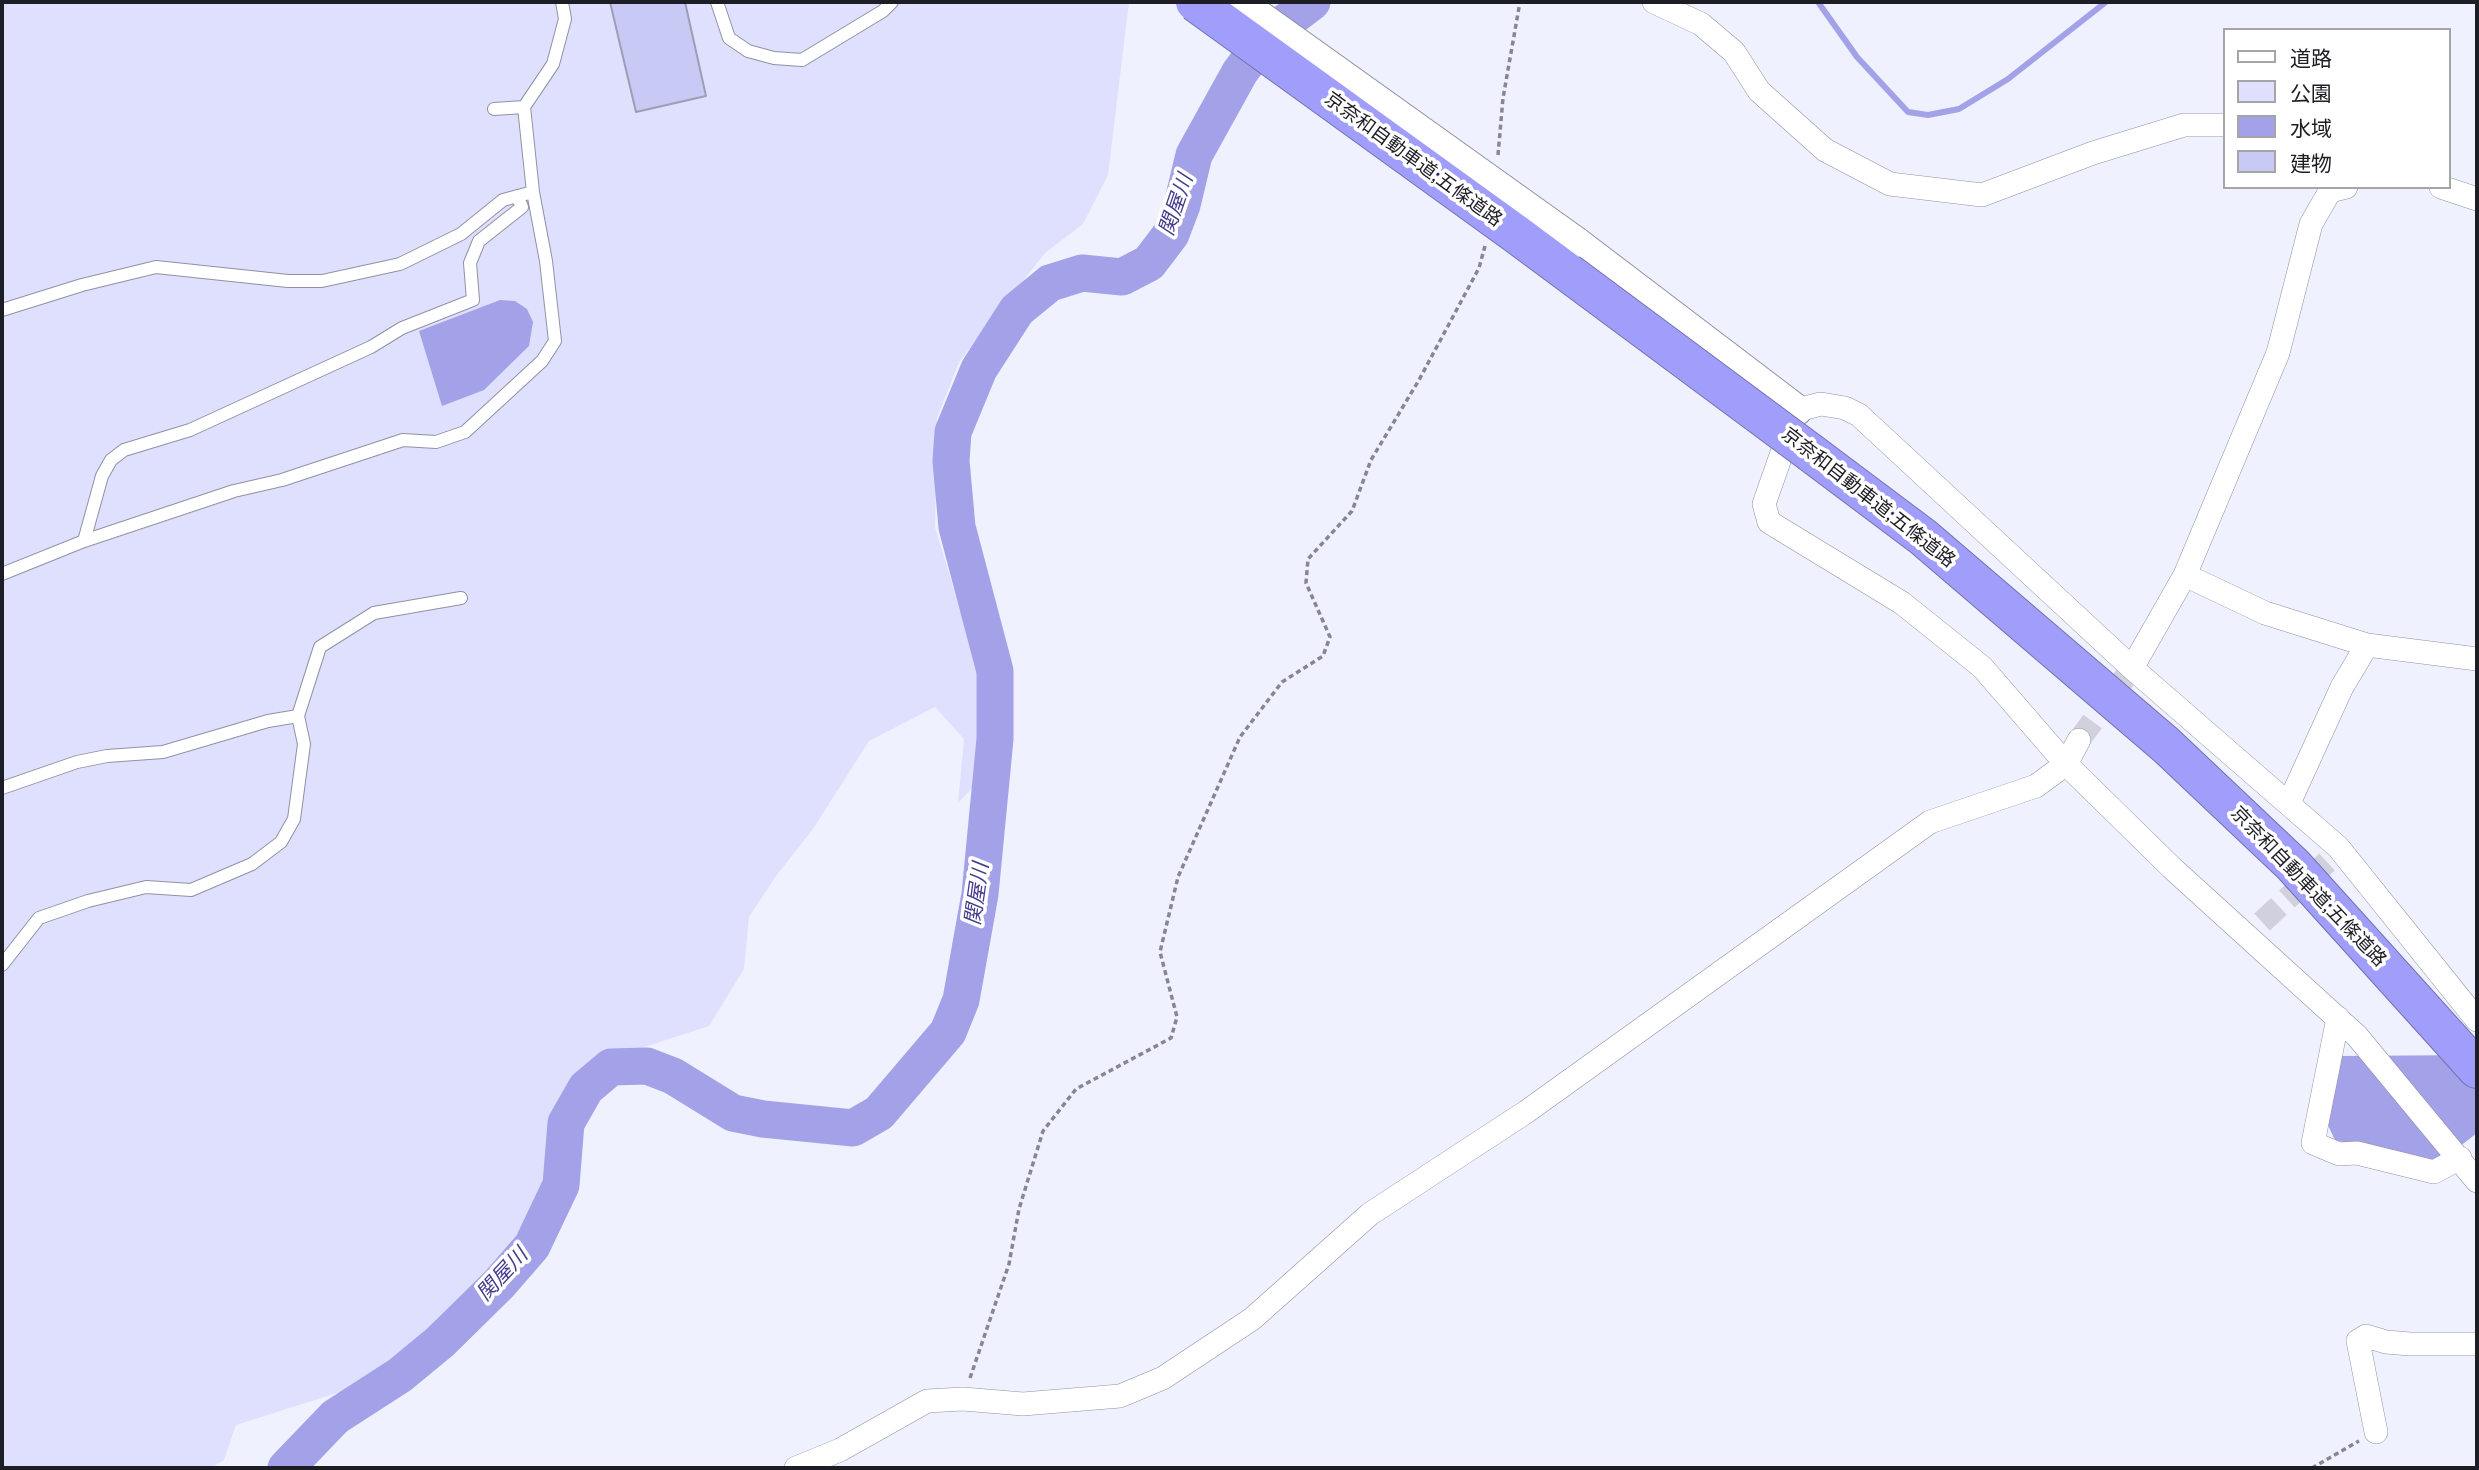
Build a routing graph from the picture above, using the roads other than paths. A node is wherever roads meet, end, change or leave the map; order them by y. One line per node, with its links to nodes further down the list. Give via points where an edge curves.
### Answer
1 (562, 2): 7 (lane, via 565,19 553,64)
2 (718, 2): 3 (lane, via 729,37 748,51 802,60)
3 (892, 2)
4 (1195, 2): 31 (highway, 京奈和自動車道;五條道路, bridge, via 1923,537 2166,745)
5 (1240, 2): 16 (street, bridge, via 1576,242)
6 (1654, 2): 9 (street, via 1701,24 1734,52 1759,92 1825,150 1890,184 1982,195 2184,125)
7 (524, 107): 8 (lane); 12 (lane)
8 (494, 109)
9 (2224, 125)
10 (2338, 189): 19 (street, via 2330,191 2311,224 2278,353)
11 (2447, 189): 14 (street)
12 (533, 192): 13 (lane); 17 (lane, via 555,341 542,361 465,432 436,442 403,440)
13 (517, 196): 15 (lane, via 503,200 461,234 400,264 367,272 322,281 288,281 156,267); 17 (lane, via 522,207 479,241 474,252 470,263 473,300 401,328 371,347 190,429 124,450 102,475)
14 (2477, 200)
15 (2, 310)
16 (1797, 410): 23 (street, via 1821,404 1858,415); 26 (street, via 1764,504 1769,522 1902,603 1954,642 2005,691)
17 (84, 541): 18 (lane)
18 (2, 574)
19 (2185, 575): 21 (street, via 2265,613); 23 (street)
20 (461, 598): 24 (lane, via 374,613 320,647)
21 (2367, 645): 22 (street); 28 (street, via 2342,687)
22 (2477, 659)
23 (2132, 668): 28 (street)
24 (298, 716): 27 (lane, via 237,728 163,752 77,762); 29 (lane, via 304,744 299,792 294,819 281,842 252,864 191,890 146,887 39,918)
25 (2079, 740): 26 (street)
26 (2066, 764): 30 (street, via 2172,868 2257,931); 37 (street, via 2036,786 1930,822 1526,1112 1370,1214 1252,1319 1163,1378 1121,1396 1023,1404 927,1401 840,1450)
27 (2, 788)
28 (2289, 803): 31 (street)
29 (2, 965)
30 (2338, 1018): 33 (street); 33 (street, via 2313,1143 2339,1154 2357,1153 2434,1172)
31 (2465, 1030): 32 (highway, 京奈和自動車道;五條道路)
32 (2477, 1069)
33 (2460, 1158): 34 (street)
34 (2477, 1181)
35 (2477, 1344): 36 (street, via 2410,1344 2366,1336 2358,1341)
36 (2376, 1432)
37 (796, 1468)

